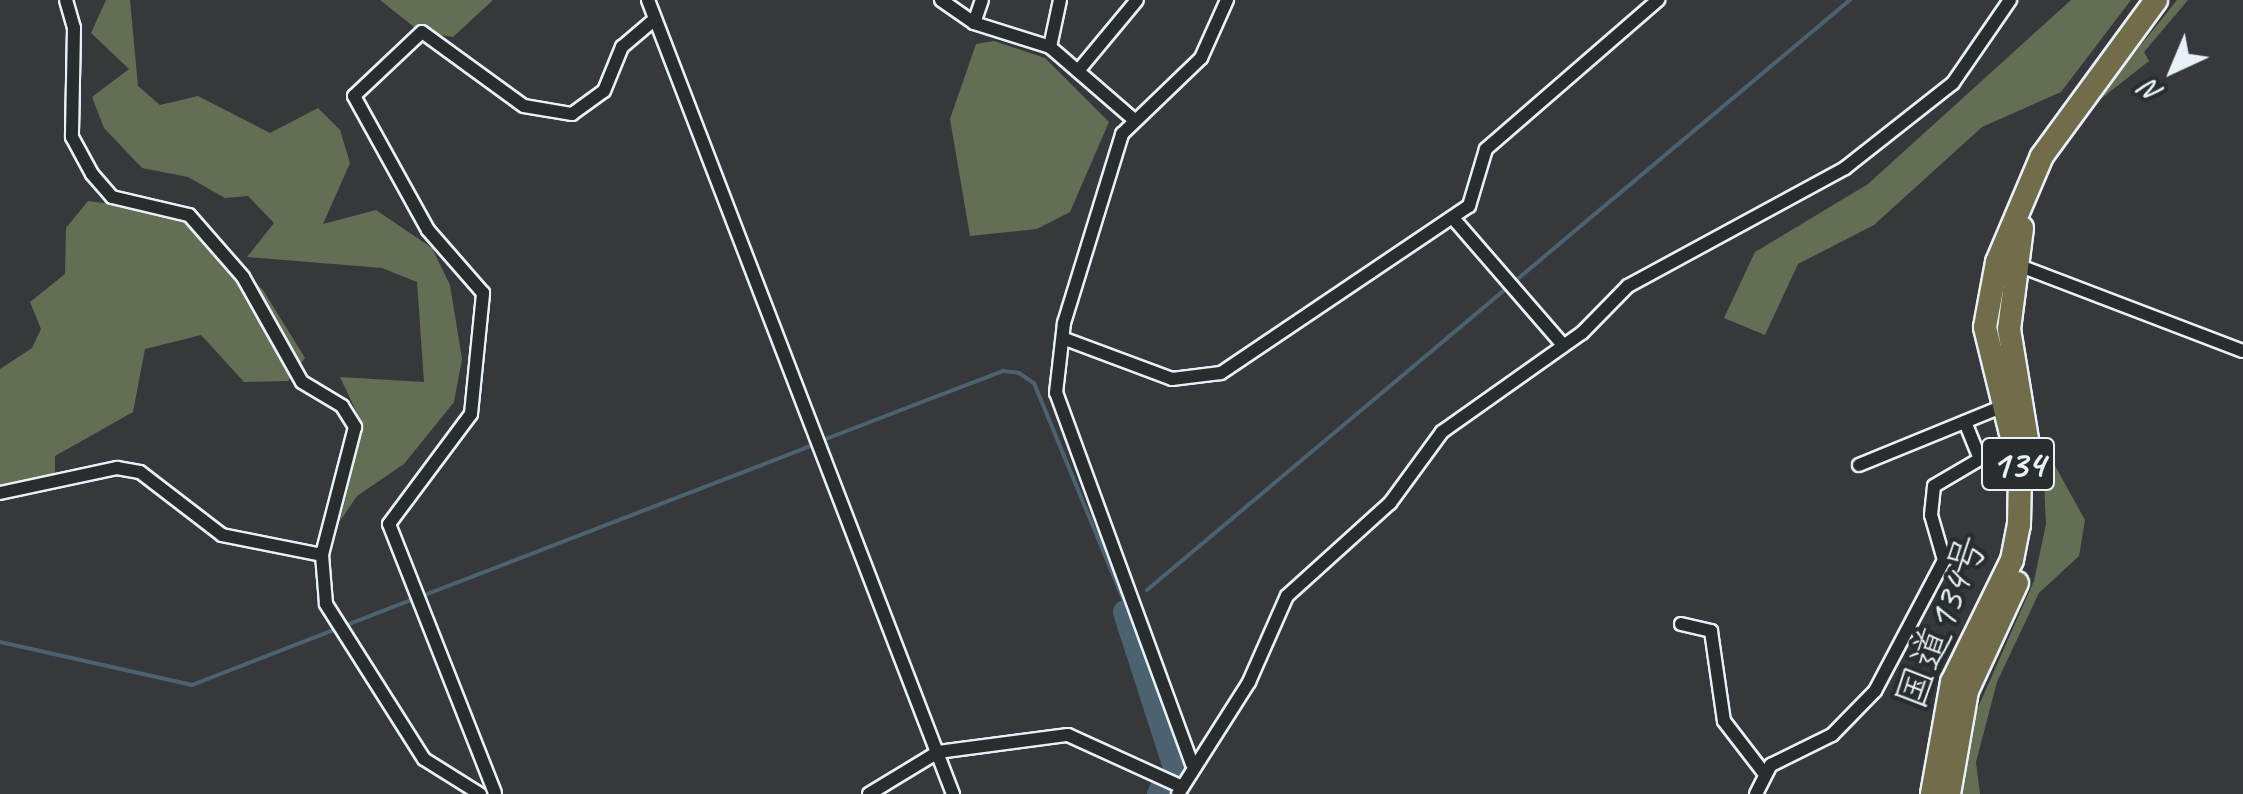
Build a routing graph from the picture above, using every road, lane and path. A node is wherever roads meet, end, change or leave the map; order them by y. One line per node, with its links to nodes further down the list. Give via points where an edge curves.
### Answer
1 (66, 0): 28 (street, via 74,28 72,137 92,174 112,197 189,215 244,277 302,382 342,406 355,427)
2 (648, 0): 11 (street)
3 (941, 0): 12 (street)
4 (982, 0): 12 (street)
5 (1060, 0): 13 (street)
6 (1137, 0): 14 (street)
7 (1227, 0): 15 (street, via 1201,58)
8 (1658, 0): 17 (street, via 1486,149 1475,200)
9 (2010, 0): 22 (street, via 1941,94 1805,195 1628,286)
10 (2156, 0): 16 (highway, 国道134号 / 134)
11 (655, 19): 30 (street); 35 (street, via 622,47 604,91 572,114 524,106 422,32 358,87 360,119 428,230 484,293 471,414 390,514)
12 (974, 23): 13 (street)
13 (1050, 47): 14 (street)
14 (1078, 71): 15 (street)
15 (1134, 119): 21 (street, via 1116,152)
16 (2055, 135): 18 (highway, 国道134号 / 134); 19 (highway, 国道134号 / 134)
17 (1453, 218): 21 (street, via 1207,380 1154,375); 22 (street)
18 (2008, 234): 19 (highway); 24 (highway, 国道134号 / 134, via 1984,327)
19 (2015, 264): 20 (highway, 国道134号 / 134); 23 (street); 24 (highway, via 1996,293)
20 (2010, 302): 24 (highway, via 2010,392); 40 (highway, 国道134号 / 134, via 2033,518 2025,562 1958,718)
21 (1065, 338): 31 (street, via 1060,412)
22 (1563, 346): 31 (street, via 1442,432 1390,504 1287,596 1249,682)
23 (2243, 352)
24 (1998, 398): 25 (street); 39 (highway, 国道134号 / 134, via 2020,471 2018,525 2012,560 1952,682)
25 (1965, 422): 26 (street); 32 (street, via 1980,459 1934,486 1930,516 1944,560 1874,691 1832,735)
26 (1859, 464)
27 (0, 493): 28 (street, via 117,468 140,472 222,535)
28 (322, 555): 34 (street, via 336,622 424,759)
29 (1681, 624): 32 (street, via 1711,631 1724,721)
30 (938, 752): 33 (street, via 1068,734); 36 (street, via 900,784); 37 (street)
31 (1192, 764): 33 (street)
32 (1764, 773): 38 (street)
33 (1179, 790)
34 (480, 794)
35 (495, 794)
36 (869, 794)
37 (953, 794)
38 (1756, 794)
39 (1932, 794)
40 (1949, 794)

